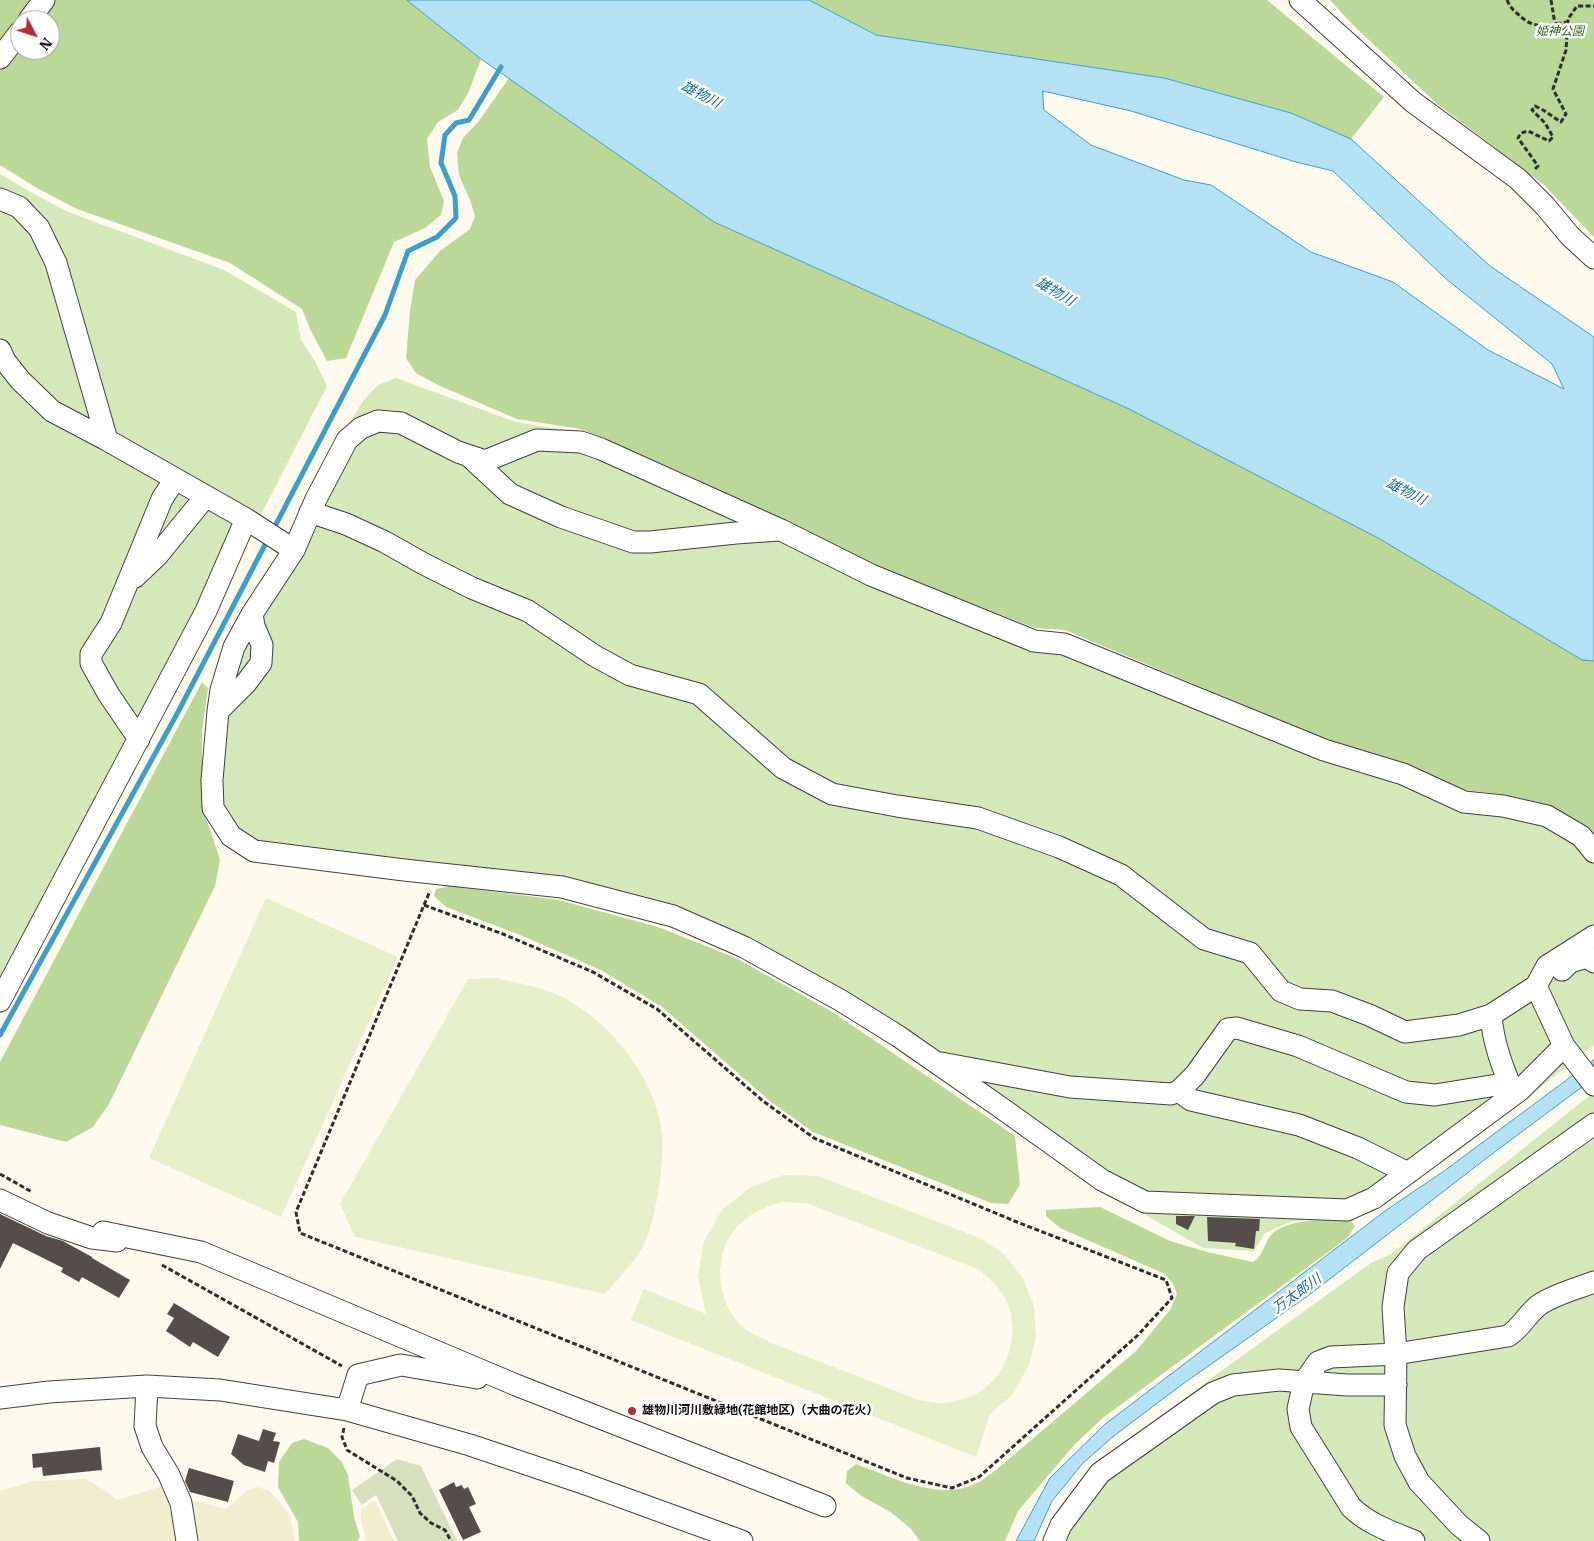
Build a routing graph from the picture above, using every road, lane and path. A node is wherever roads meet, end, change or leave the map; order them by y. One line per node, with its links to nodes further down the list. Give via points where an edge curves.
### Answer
1 (1300, 0): 9 (street, via 1413,102)
2 (1507, 0): 6 (path, via 1525,21 1537,26)
3 (1551, 0): 6 (path)
4 (1594, 6): 5 (path, via 1577,6)
5 (1568, 22): 6 (path); 9 (path, via 1566,50 1552,89 1566,114 1561,122 1535,106 1532,110 1553,137 1549,141 1528,131 1521,133 1518,138 1538,166 1534,170 1523,166 1518,168)
6 (1555, 24)
7 (10, 45): 8 (street)
8 (0, 58)
9 (1518, 179): 11 (street)
10 (0, 199): 13 (street, via 19,207 39,228 56,263)
11 (1594, 258)
12 (0, 350): 13 (street, via 20,380 52,411)
13 (107, 440): 15 (street)
14 (468, 456): 17 (street, via 401,423 378,421 361,428 347,440); 19 (street, via 484,460 537,440 581,442); 19 (street, via 510,494 561,517 633,542)
15 (175, 479): 16 (street); 21 (street, via 162,499)
16 (206, 496): 18 (street); 21 (street, via 157,556)
17 (310, 512): 20 (street); 33 (street, via 354,527 472,588 528,611 595,656 630,675 699,694 783,768 832,794 978,818 1059,847 1121,874 1204,939 1250,953 1281,991 1300,1000 1332,1001 1406,1032 1460,1025)
18 (254, 524): 20 (street); 24 (street)
19 (781, 530): 25 (street, via 871,575 1034,641 1064,644 1324,750 1403,774 1464,802 1503,806 1547,816 1582,836)
20 (292, 549): 22 (street)
21 (129, 583): 24 (street, via 111,623 91,654 91,663)
22 (252, 614): 23 (street, via 234,647); 23 (street, via 262,645 261,663)
23 (218, 711): 26 (street, via 213,756 213,808 232,836 254,851)
24 (139, 739): 30 (street)
25 (1594, 852)
26 (437, 874): 27 (path); 35 (street, via 562,887 673,916 744,948 840,1000)
27 (424, 904): 27 (path, via 593,972 657,1009 763,1101 814,1138 1166,1280 1172,1298 1138,1335 979,1477 952,1488 907,1478 300,1233 296,1212)
28 (1594, 936): 31 (street, via 1547,966)
29 (1594, 962): 31 (street, via 1588,957 1570,962)
30 (10, 968): 32 (street)
31 (1537, 990): 33 (street); 34 (street)
32 (0, 1001)
33 (1490, 1015): 37 (street, via 1492,1034)
34 (1565, 1046): 36 (street); 37 (street)
35 (935, 1062): 38 (street, via 1070,1086 1171,1094); 40 (street, via 1102,1180 1146,1202 1347,1210 1374,1198)
36 (1594, 1084)
37 (1512, 1089): 38 (street, via 1435,1095 1406,1092 1298,1046 1237,1028 1228,1029); 40 (street)
38 (1179, 1091): 40 (street, via 1191,1100 1300,1125 1358,1148)
39 (1594, 1124): 46 (street, via 1417,1250 1398,1273 1393,1307)
40 (1408, 1173)
41 (0, 1174): 42 (path)
42 (34, 1193)
43 (0, 1200): 49 (street, via 48,1223 92,1238 111,1236 201,1252)
44 (162, 1265): 47 (path)
45 (1594, 1282): 46 (street, via 1538,1306 1508,1336)
46 (1396, 1354): 48 (street, via 1331,1356 1318,1362); 50 (street)
47 (358, 1375): 49 (street, via 401,1365); 53 (street)
48 (1304, 1382): 50 (street); 58 (street, via 1279,1380 1233,1385 1213,1393 1100,1473 1061,1525); 59 (street, via 1298,1408 1301,1427 1351,1507 1360,1517)
49 (516, 1385): 54 (street)
50 (1396, 1385): 60 (street, via 1395,1425 1405,1456 1419,1482 1459,1525)
51 (146, 1386): 52 (street); 53 (street, via 220,1390); 56 (street, via 145,1426 180,1503)
52 (0, 1398)
53 (347, 1410): 55 (street, via 479,1448); 57 (path, via 342,1437 347,1450 397,1481 412,1496 420,1513 430,1523 445,1530)
54 (824, 1506)
55 (732, 1539)
56 (187, 1541)
57 (451, 1541)
58 (1054, 1541)
59 (1414, 1541)
60 (1479, 1541)

